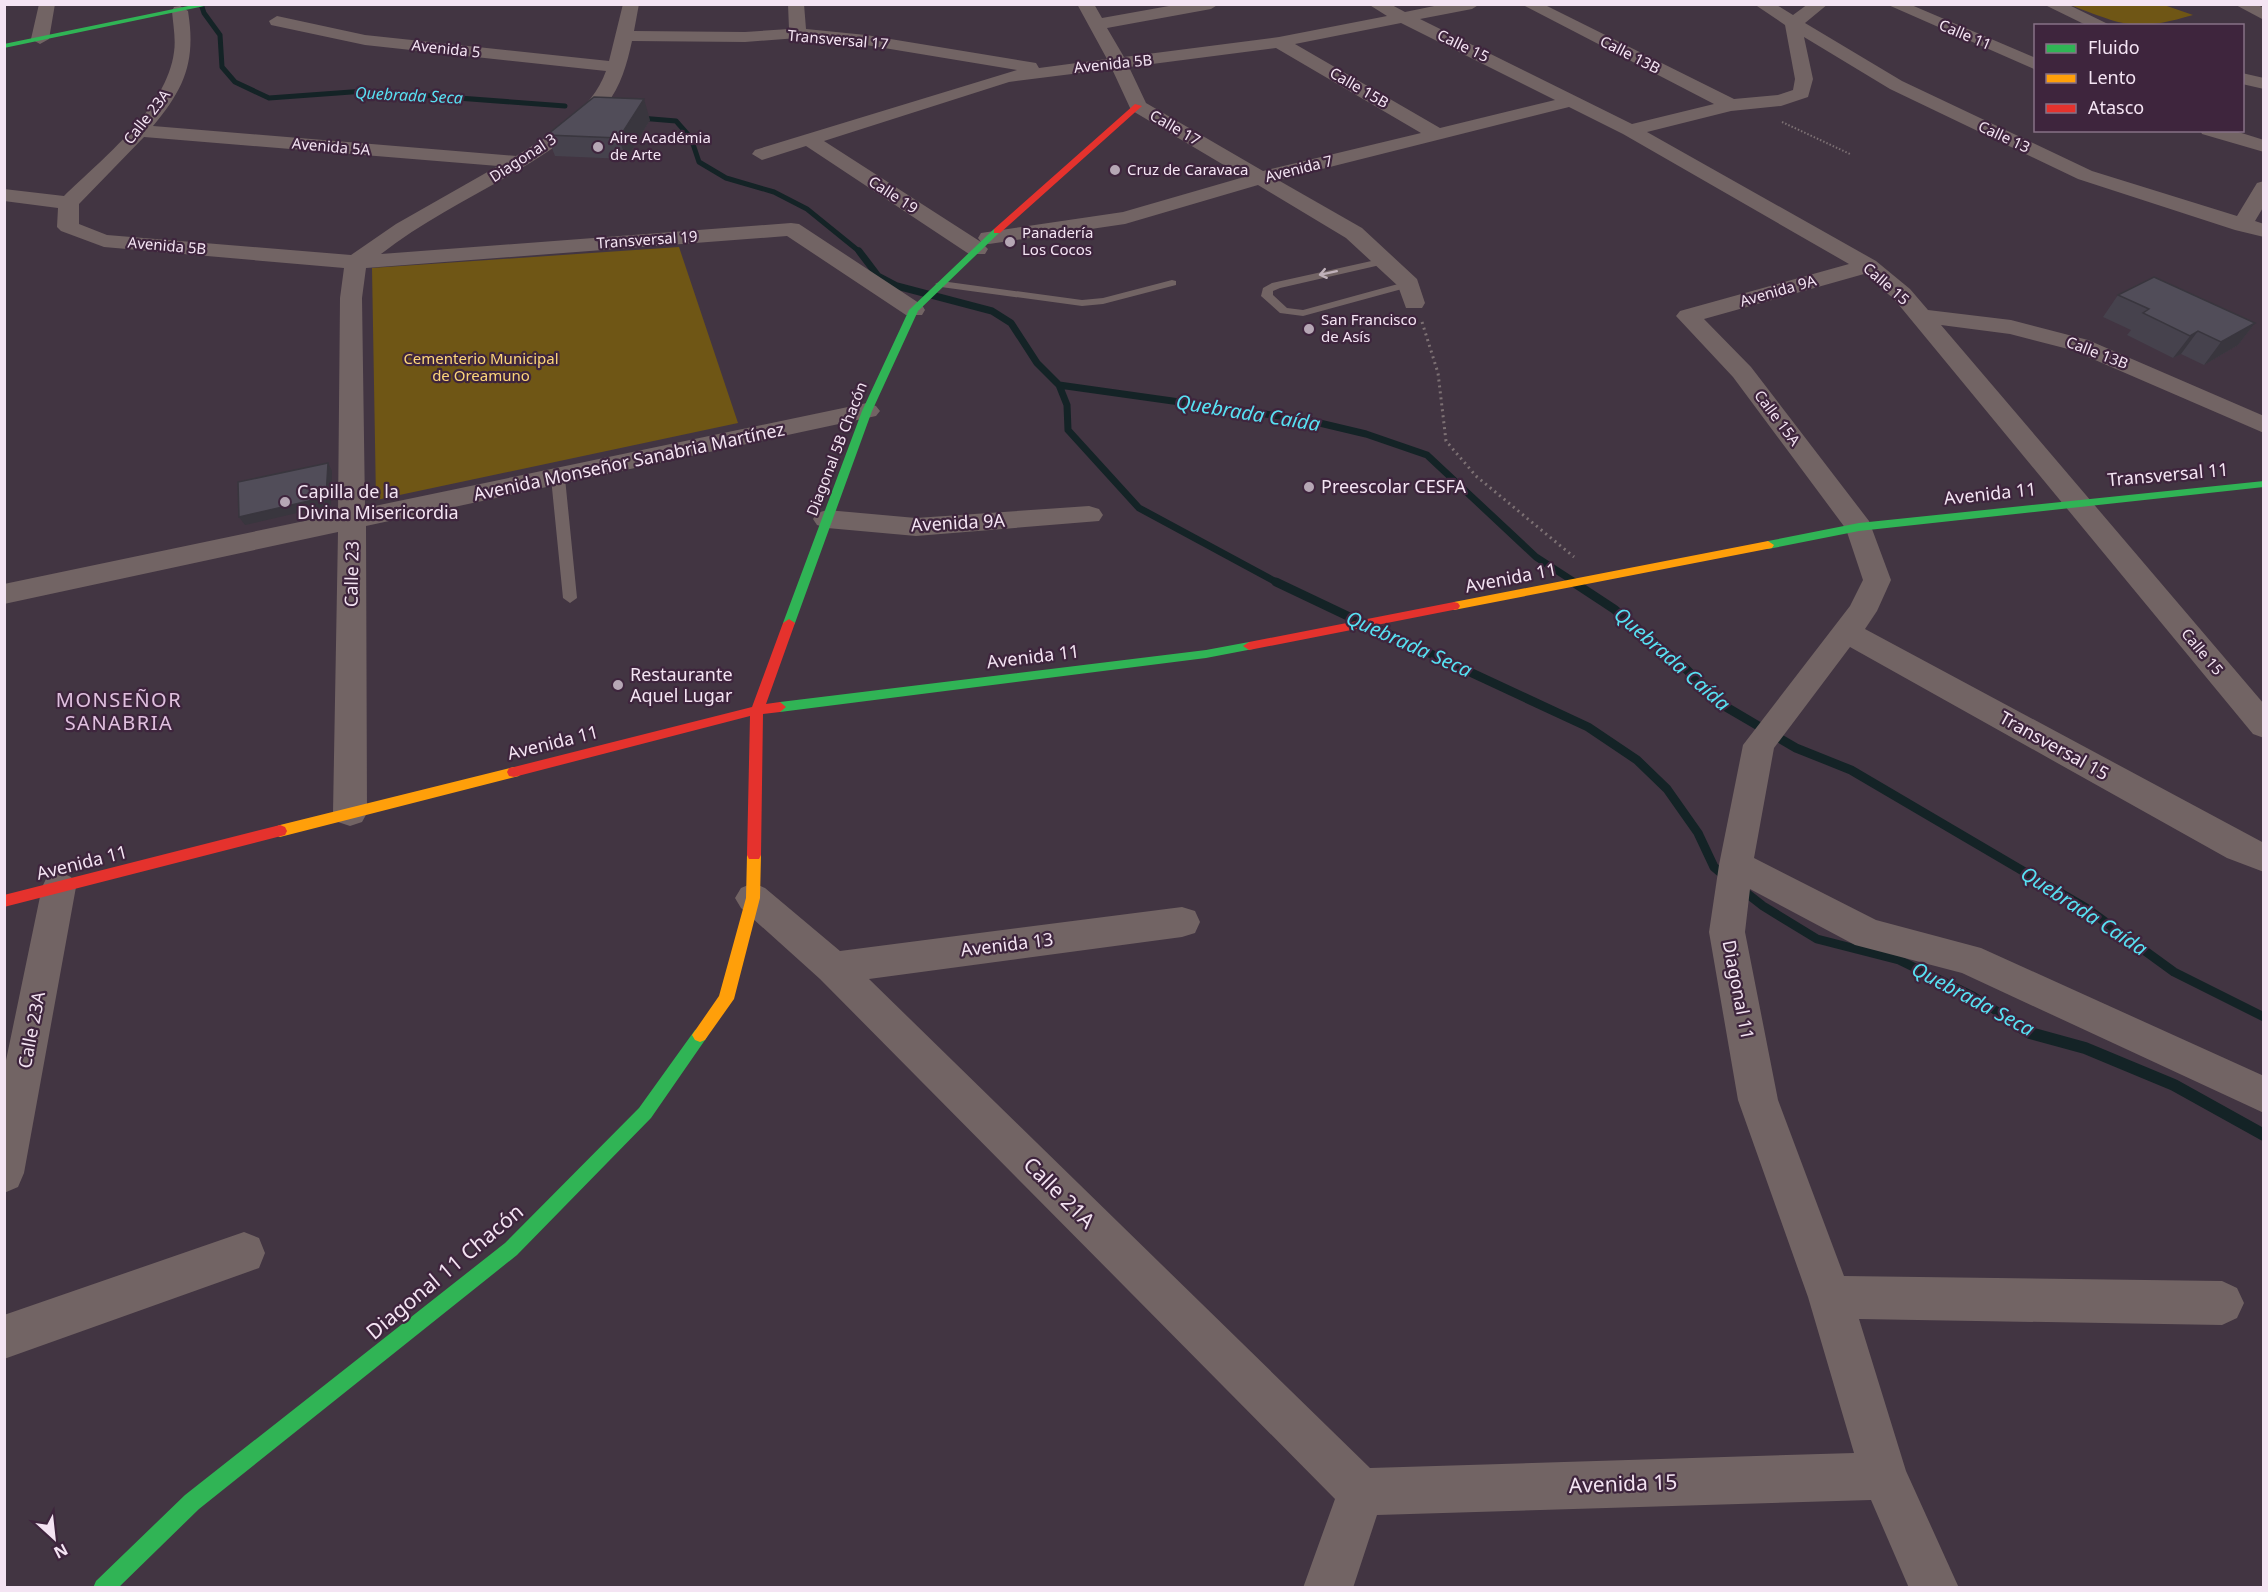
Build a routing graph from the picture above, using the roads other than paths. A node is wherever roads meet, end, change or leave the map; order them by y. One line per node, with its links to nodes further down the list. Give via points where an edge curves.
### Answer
1 (47, 4): 24 (street)
2 (211, 4): 15 (street)
3 (631, 4): 23 (street, Diagonal 3)
4 (796, 4): 22 (street)
5 (1085, 4): 20 (street, Calle 17)
6 (1211, 4): 20 (street)
7 (1376, 4): 17 (street, Calle 15)
8 (1472, 4): 17 (street, Avenida 5B)
9 (1529, 4): 34 (street, Calle 13B)
10 (1762, 4): 19 (street, Calle 13)
11 (1820, 4): 19 (street)
12 (1894, 4): 28 (street, Calle 11)
13 (2051, 4): 21 (street)
14 (2242, 4): 16 (street)
15 (186, 10): 24 (street); 37 (street, Calle 23A, via 183,54 170,91)
16 (2264, 15)
17 (1408, 19): 25 (street, Avenida 5B); 33 (street, Calle 15)
18 (277, 21): 29 (street, Avenida 5, via 365,40)
19 (1793, 23): 34 (street, via 1804,79 1801,93 1781,100); 48 (street, Calle 13, via 1896,86 2085,175)
20 (1098, 24): 27 (street, Calle 17)
21 (2099, 24)
22 (798, 33): 23 (street, Transversal 17); 30 (street, Transversal 17)
23 (624, 36): 29 (street, Diagonal 3)
24 (40, 39): 26 (street)
25 (1279, 42): 27 (street, Avenida 5B); 39 (street, Calle 15B)
26 (4, 46)
27 (1119, 64): 30 (street, Avenida 5B); 35 (street, Calle 17)
28 (2034, 64)
29 (616, 68): 43 (street, Diagonal 3, via 603,97 571,127)
30 (1049, 70): 40 (street, Avenida 5B, via 1007,77)
31 (2244, 79): 32 (street)
32 (2264, 84)
33 (1572, 101): 36 (street, Calle 15); 39 (street, Avenida 7)
34 (1737, 105): 36 (street)
35 (1138, 106): 44 (street, Calle 17); 50 (street, Diagonal 5B Chacón)
36 (1630, 130): 53 (street, Calle 15)
37 (140, 131): 43 (street, Avenida 5A); 47 (street, Calle 23A)
38 (2216, 132): 41 (street)
39 (1439, 135): 44 (street, Avenida 7)
40 (810, 140): 42 (street, Avenida 5B); 50 (street, Calle 19)
41 (2264, 146)
42 (762, 154)
43 (522, 162): 52 (street, Diagonal 3, via 381,242)
44 (1261, 178): 50 (street, Avenida 7, via 1125,218); 51 (street, Calle 17, via 1354,233)
45 (2264, 187): 48 (street)
46 (4, 195): 47 (street)
47 (69, 203): 52 (street, Avenida 5B, via 68,227 104,241)
48 (2242, 226): 49 (street, Calle 13)
49 (2264, 231)
50 (983, 243): 55 (street, Diagonal 5B Chacón)
51 (1385, 261): 56 (street, Calle 17); 56 (lane, one-way to 56, via 1276,285 1267,290 1267,296 1284,311 1303,313)
52 (356, 262): 57 (street, Transversal 19, via 790,229); 67 (street, Calle 23, via 351,298)
53 (1868, 266): 58 (street, Avenida 9A); 59 (street, Calle 15, via 1902,294)
54 (1172, 283): 55 (lane, via 1082,303)
55 (941, 284): 57 (street, Diagonal 5B Chacón)
56 (1412, 293)
57 (914, 310): 60 (street, Diagonal 5B Chacón)
58 (1688, 316): 68 (street, Calle 15A, via 1742,372)
59 (1920, 316): 61 (street, Calle 13B, via 2011,327 2080,345); 64 (street, Calle 15)
60 (867, 411): 62 (street, Avenida Monseñor Sanabria Martínez); 66 (street, Diagonal 5B Chacón)
61 (2264, 425)
62 (558, 478): 67 (street, Avenida Monseñor Sanabria Martínez); 70 (lane)
63 (2264, 484): 64 (street, Transversal 11)
64 (2076, 502): 68 (street, Avenida 11); 73 (street, Calle 15)
65 (1089, 515): 66 (street, Avenida 9A, via 916,527)
66 (828, 519): 72 (street, Diagonal 5B Chacón)
67 (352, 521): 69 (street, Avenida Monseñor Sanabria Martínez); 74 (street, Calle 23)
68 (1858, 527): 71 (street, Diagonal 11, via 1877,580 1862,611); 72 (street, Avenida 11, via 1206,654)
69 (4, 594)
70 (570, 597)
71 (1845, 631): 75 (street, Transversal 15); 76 (street, Diagonal 11, via 1759,745)
72 (757, 710): 74 (street, Avenida 11); 78 (street, Diagonal 5B Chacón)
73 (2264, 726)
74 (350, 813): 77 (street, Avenida 11)
75 (2264, 858)
76 (1736, 865): 82 (street, via 1868,934 1968,959); 85 (street, Diagonal 11, via 1727,932 1758,1100)
77 (59, 887): 79 (street, Avenida 11); 83 (street, Calle 23A)
78 (753, 898): 81 (street, Calle 21A); 90 (street, Diagonal 11 Chacón, via 726,999 645,1113 511,1249 192,1502)
79 (4, 901)
80 (1182, 922): 81 (street, Avenida 13)
81 (832, 968): 89 (street, Calle 21A)
82 (2264, 1095)
83 (4, 1173)
84 (244, 1253): 87 (street)
85 (1830, 1297): 86 (street); 88 (street, Diagonal 11)
86 (2222, 1303)
87 (4, 1338)
88 (1884, 1476): 89 (street, Avenida 15); 92 (street, Diagonal 11)
89 (1362, 1491): 91 (street)
90 (103, 1587)
91 (1328, 1587)
92 (1934, 1587)

